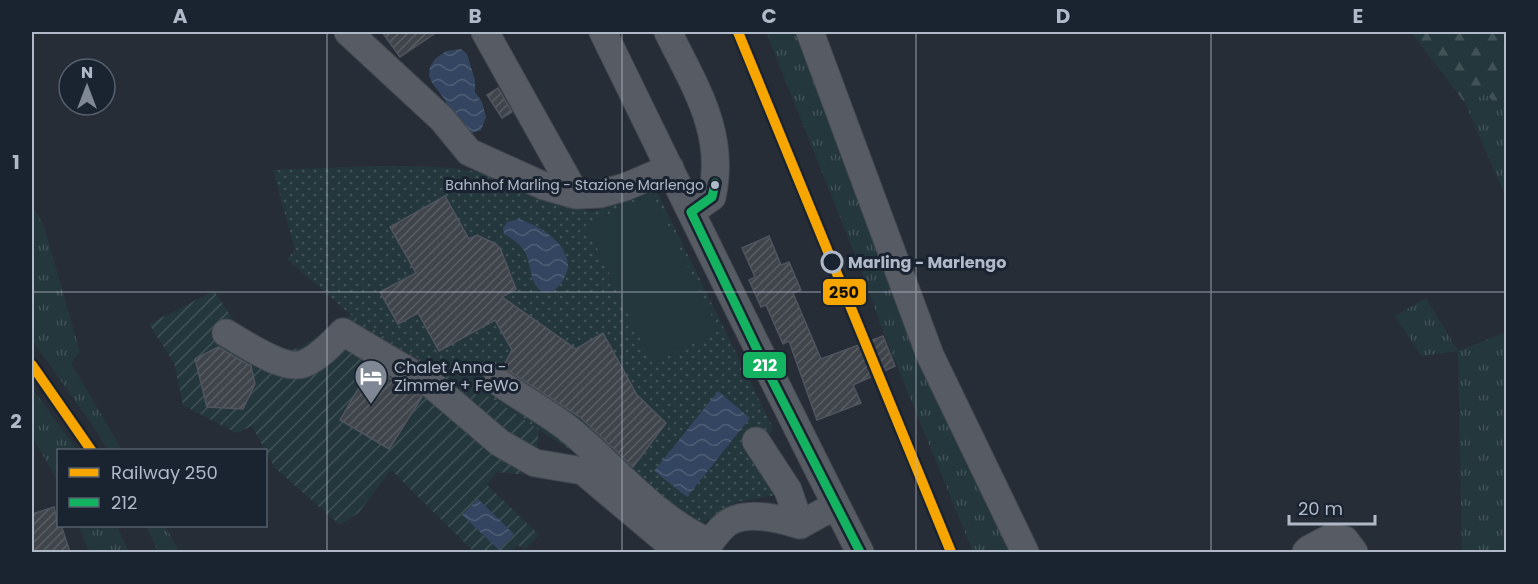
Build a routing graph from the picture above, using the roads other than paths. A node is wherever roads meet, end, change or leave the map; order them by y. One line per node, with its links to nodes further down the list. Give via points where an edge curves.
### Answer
1 (348, 32): 7 (street, via 442,119 469,152 544,186)
2 (485, 32): 7 (street)
3 (603, 32): 6 (street)
4 (668, 32): 8 (street, via 706,110 717,158 712,197)
5 (810, 32): 16 (street, via 930,355)
6 (670, 168): 7 (street, via 608,192); 8 (street)
7 (576, 195)
8 (691, 212): 12 (street)
9 (226, 333): 14 (street, via 292,366 304,364 343,332 432,385 509,448 535,463 583,471 672,546)
10 (497, 381): 14 (street, via 569,430)
11 (756, 441): 13 (street, via 788,490)
12 (836, 505): 13 (street); 15 (street)
13 (800, 525): 14 (street, via 750,517 730,521)
14 (701, 549)
15 (860, 552)
16 (1025, 552)
17 (1306, 552): 18 (street, via 1332,537 1345,540)
18 (1354, 552)

